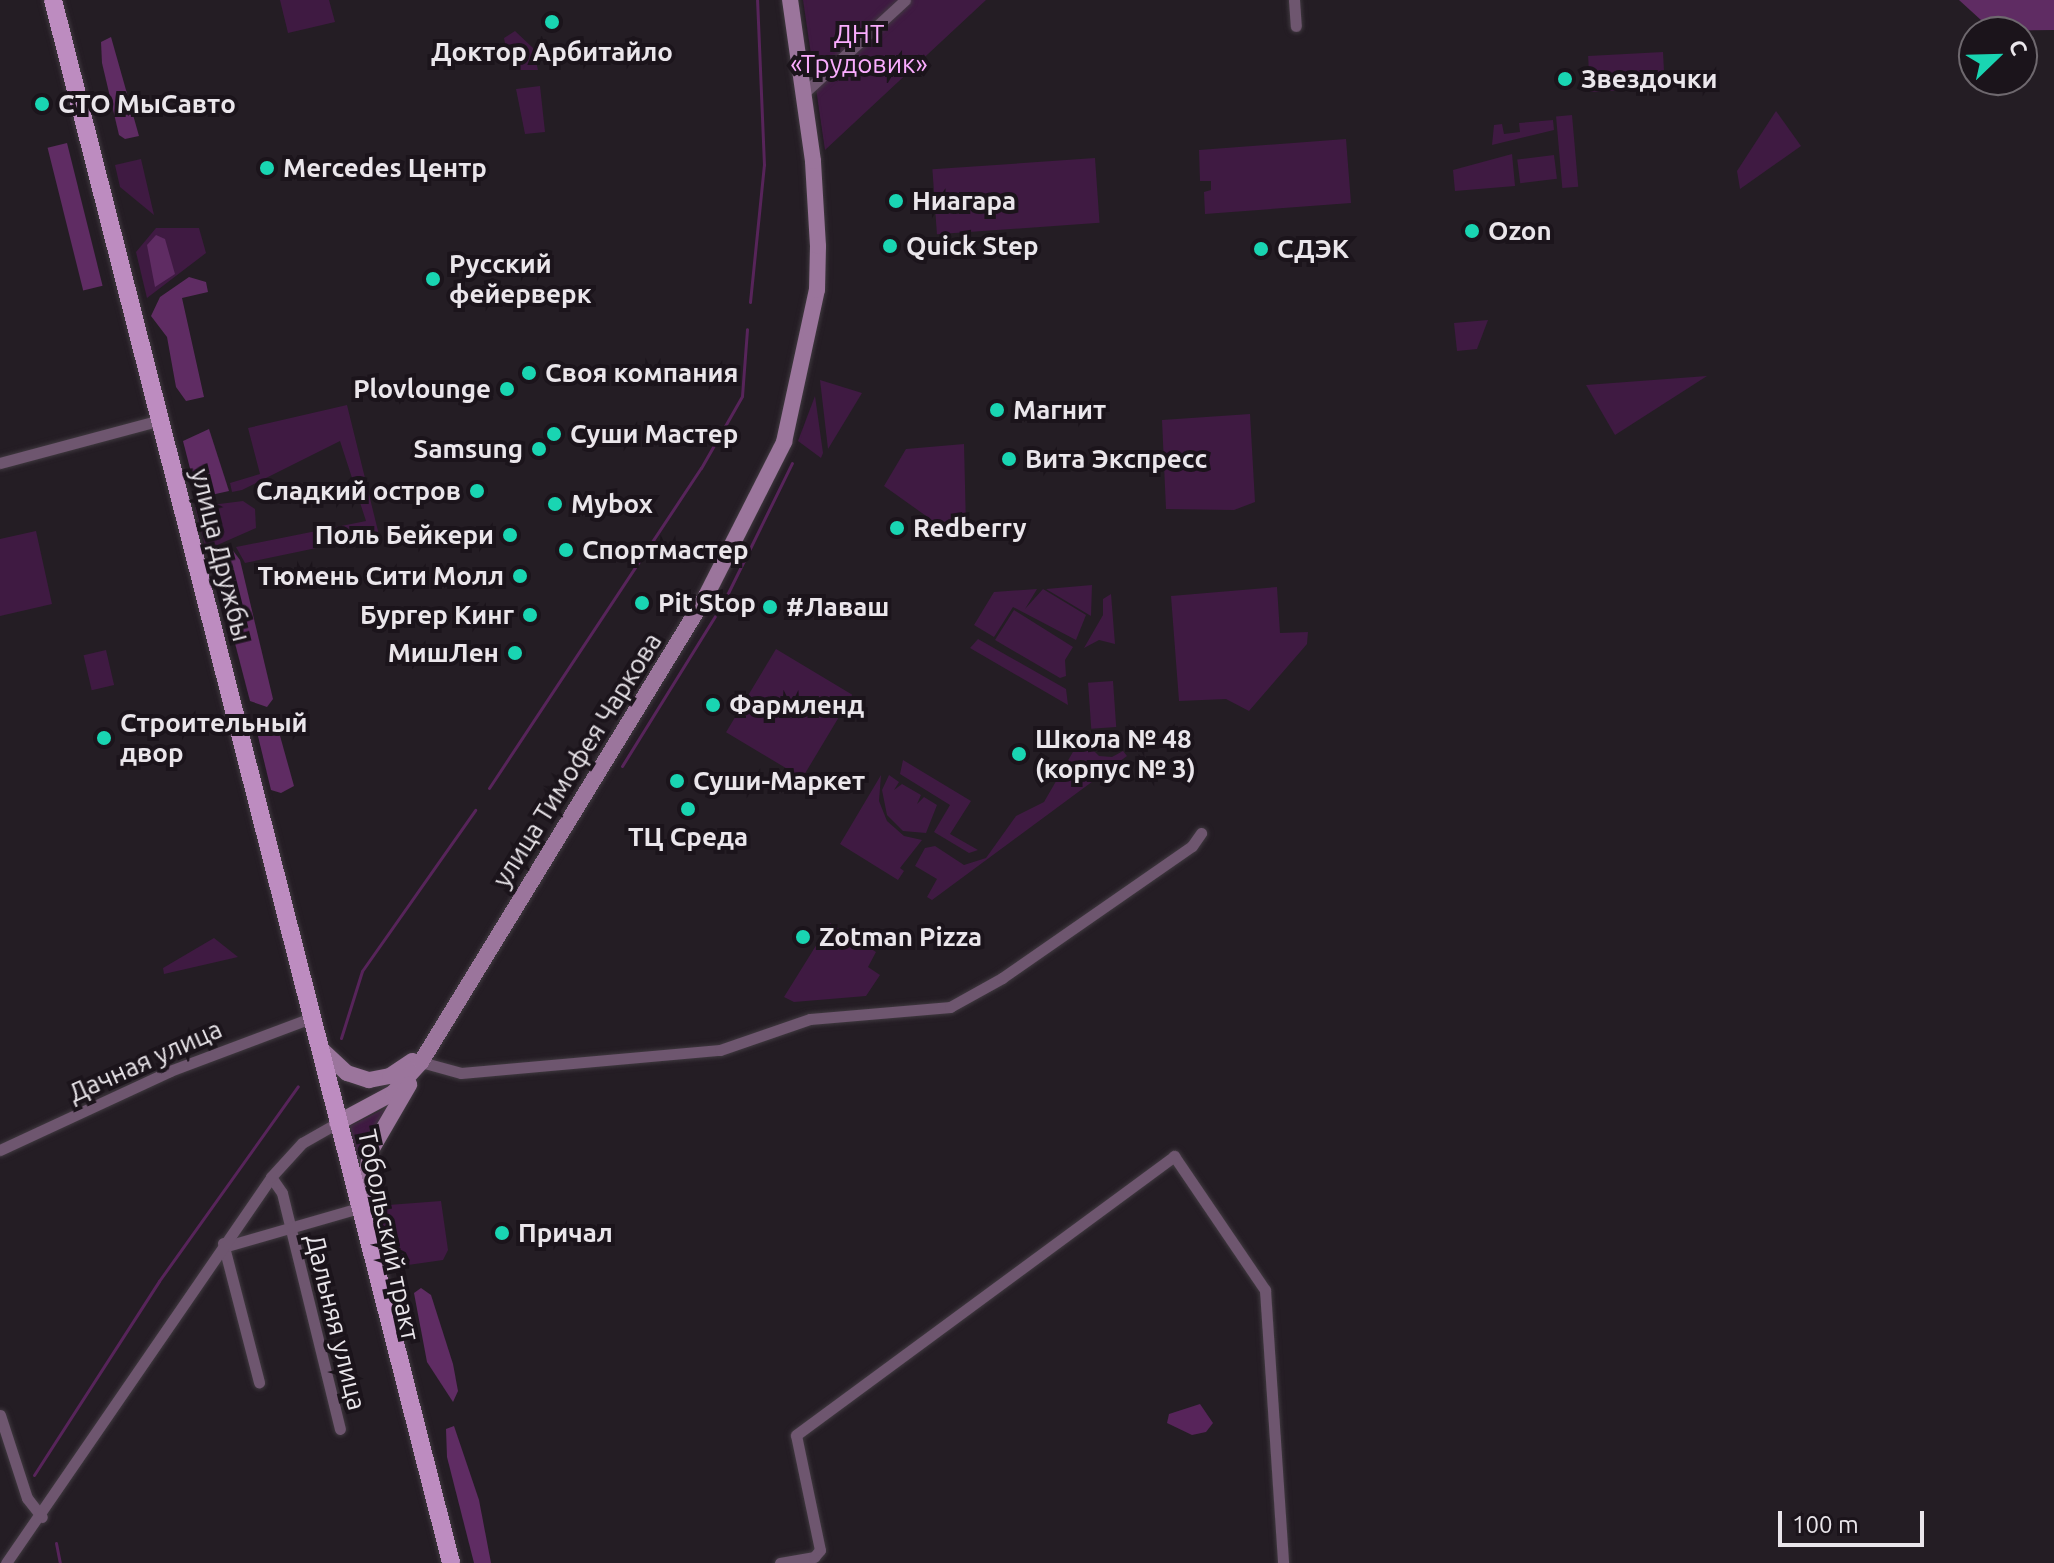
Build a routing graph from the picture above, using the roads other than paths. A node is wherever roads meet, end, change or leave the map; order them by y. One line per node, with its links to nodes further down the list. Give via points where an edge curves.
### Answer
1 (53, 0): 7 (main road, улица Дружбы)
2 (790, 0): 6 (main road, улица Тимофея Чаркова)
3 (905, 0): 6 (street)
4 (1294, 0): 5 (street)
5 (1296, 26)
6 (804, 93): 11 (main road, улица Тимофея Чаркова, via 818,206 817,290 784,442 706,596)
7 (160, 420): 8 (street); 10 (main road, улица Дружбы)
8 (0, 463)
9 (1201, 833): 13 (street, via 1192,846 1002,978 950,1007 810,1019 720,1050 461,1073)
10 (311, 1018): 12 (main road, улица Дружбы); 15 (street, Дачная улица, via 170,1071)
11 (435, 1037): 12 (main road, via 399,1071 369,1080 347,1073); 13 (main road, улица Тимофея Чаркова)
12 (318, 1046): 14 (main road, улица Дружбы)
13 (421, 1062): 14 (main road, улица Тимофея Чаркова, via 393,1093); 17 (main road, via 370,1152)
14 (337, 1123): 16 (street, via 302,1143); 17 (main road, Тобольский тракт)
15 (0, 1150)
16 (271, 1177): 18 (street, Дальняя улица, via 282,1193); 19 (street)
17 (357, 1209): 18 (street, Дальняя улица); 21 (main road, Тобольский тракт)
18 (289, 1226): 19 (street, Дальняя улица); 23 (street, Дальняя улица)
19 (225, 1244): 20 (street); 24 (street)
20 (259, 1382)
21 (408, 1411): 26 (main road, Тобольский тракт); 27 (main road, Тобольский тракт)
22 (0, 1415): 24 (street, via 27,1498)
23 (340, 1429)
24 (42, 1517): 25 (street)
25 (6, 1563)
26 (440, 1563)
27 (451, 1563)
28 (786, 1563): 29 (street, via 814,1557 820,1550 796,1435 1174,1156 1266,1298)
29 (1283, 1563)

